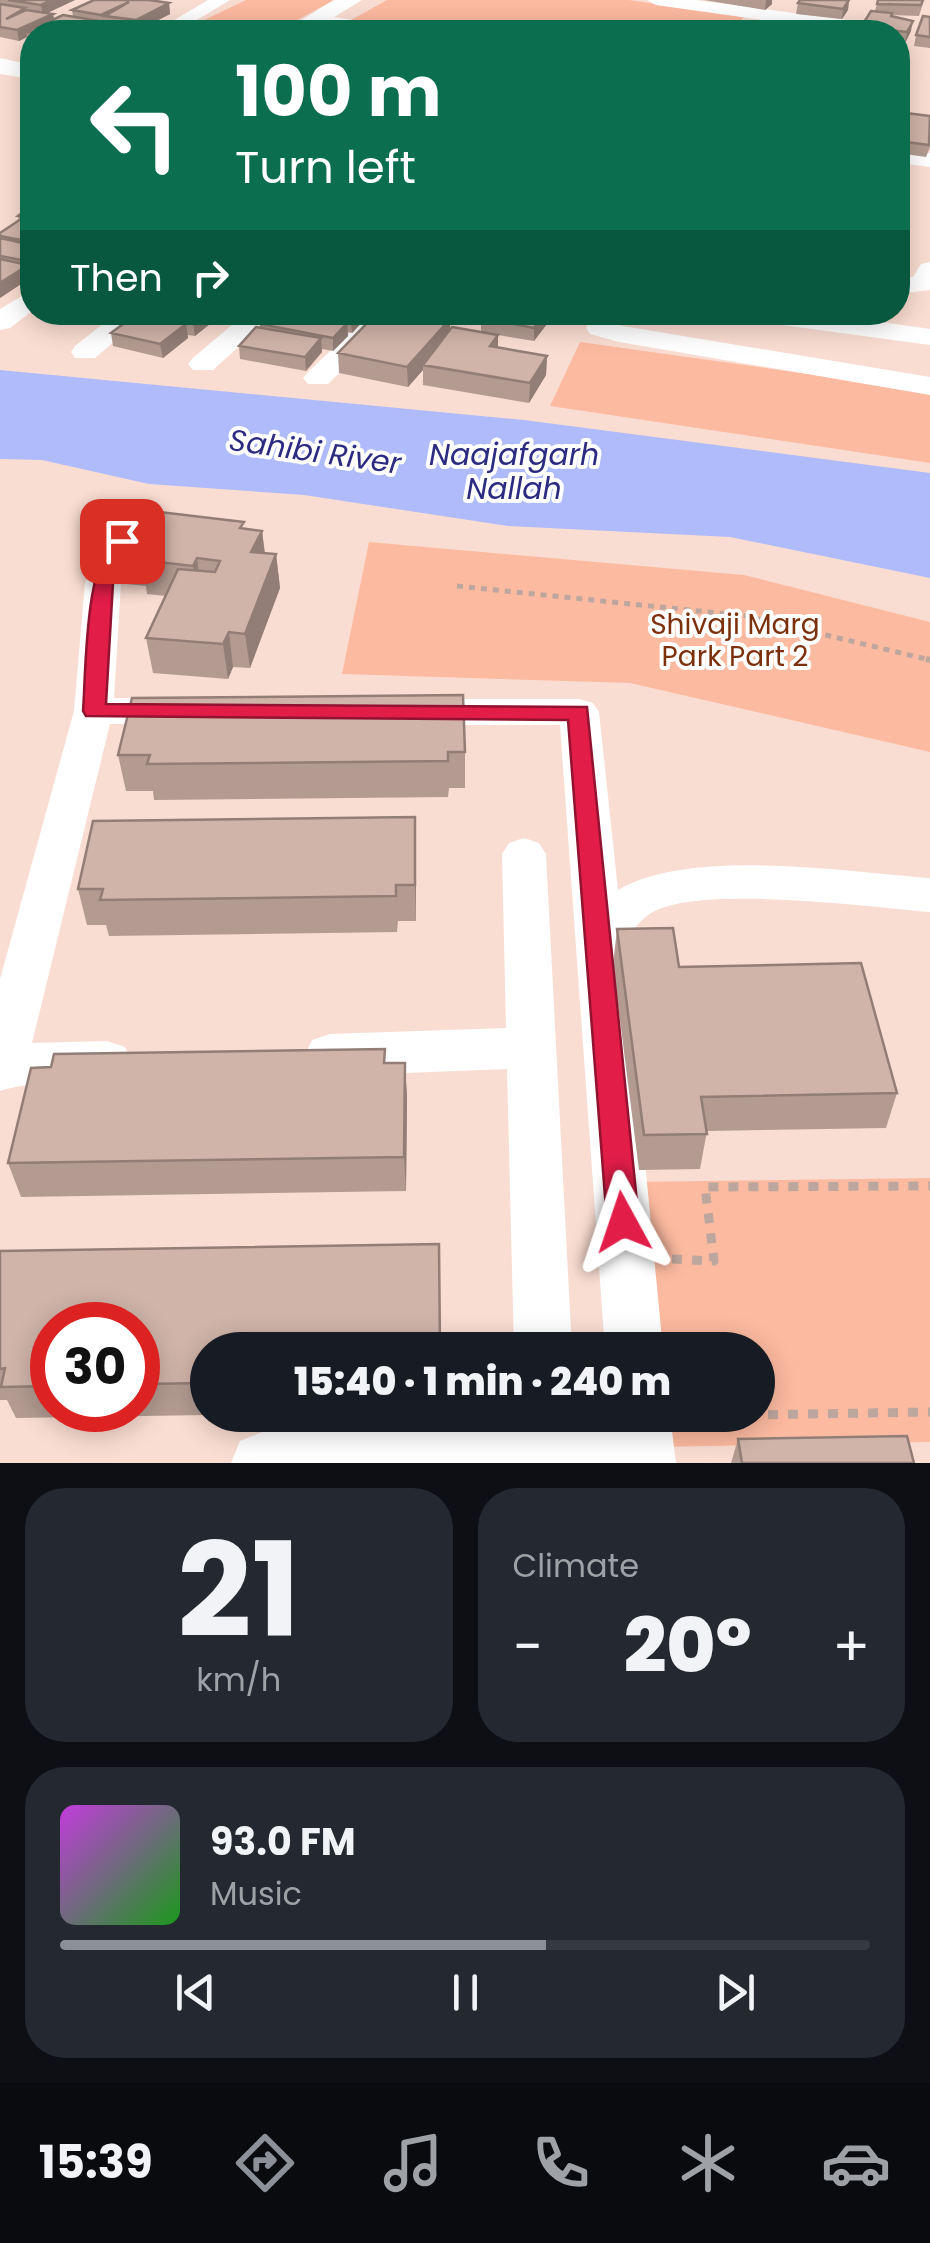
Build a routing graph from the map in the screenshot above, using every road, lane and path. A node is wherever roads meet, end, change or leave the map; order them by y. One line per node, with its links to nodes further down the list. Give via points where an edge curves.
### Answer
1 (221, 0): 6 (street)
2 (351, 0): 8 (street)
3 (656, 0): 5 (street)
4 (162, 3): 6 (street)
5 (696, 3): 9 (street)
6 (200, 10): 7 (street)
7 (184, 20)
8 (315, 20)
9 (752, 20)
10 (119, 325): 16 (street)
11 (249, 325): 17 (street)
12 (375, 325): 18 (street)
13 (601, 325): 19 (street, via 619,334)
14 (838, 325): 15 (street)
15 (930, 338)
16 (85, 352)
17 (203, 364)
18 (318, 378)
19 (930, 386)
20 (122, 541): 23 (street, via 103,583)
21 (457, 586): 22 (path, via 747,616)
22 (930, 660)
23 (94, 711): 24 (street); 32 (street)
24 (210, 711)
25 (366, 712): 28 (street, via 579,712)
26 (524, 854): 29 (street)
27 (930, 895): 28 (street, via 678,886 638,899)
28 (600, 938): 34 (street)
29 (531, 1048): 30 (street); 35 (street)
30 (276, 1056)
31 (158, 1060): 32 (street)
32 (1, 1068)
33 (930, 1186): 34 (path, via 705,1187 714,1261)
34 (626, 1258): 36 (street)
35 (542, 1332)
36 (632, 1332)
37 (930, 1412): 39 (path, via 666,1417)
38 (547, 1436): 39 (street); 40 (street)
39 (643, 1444)
40 (262, 1463)

